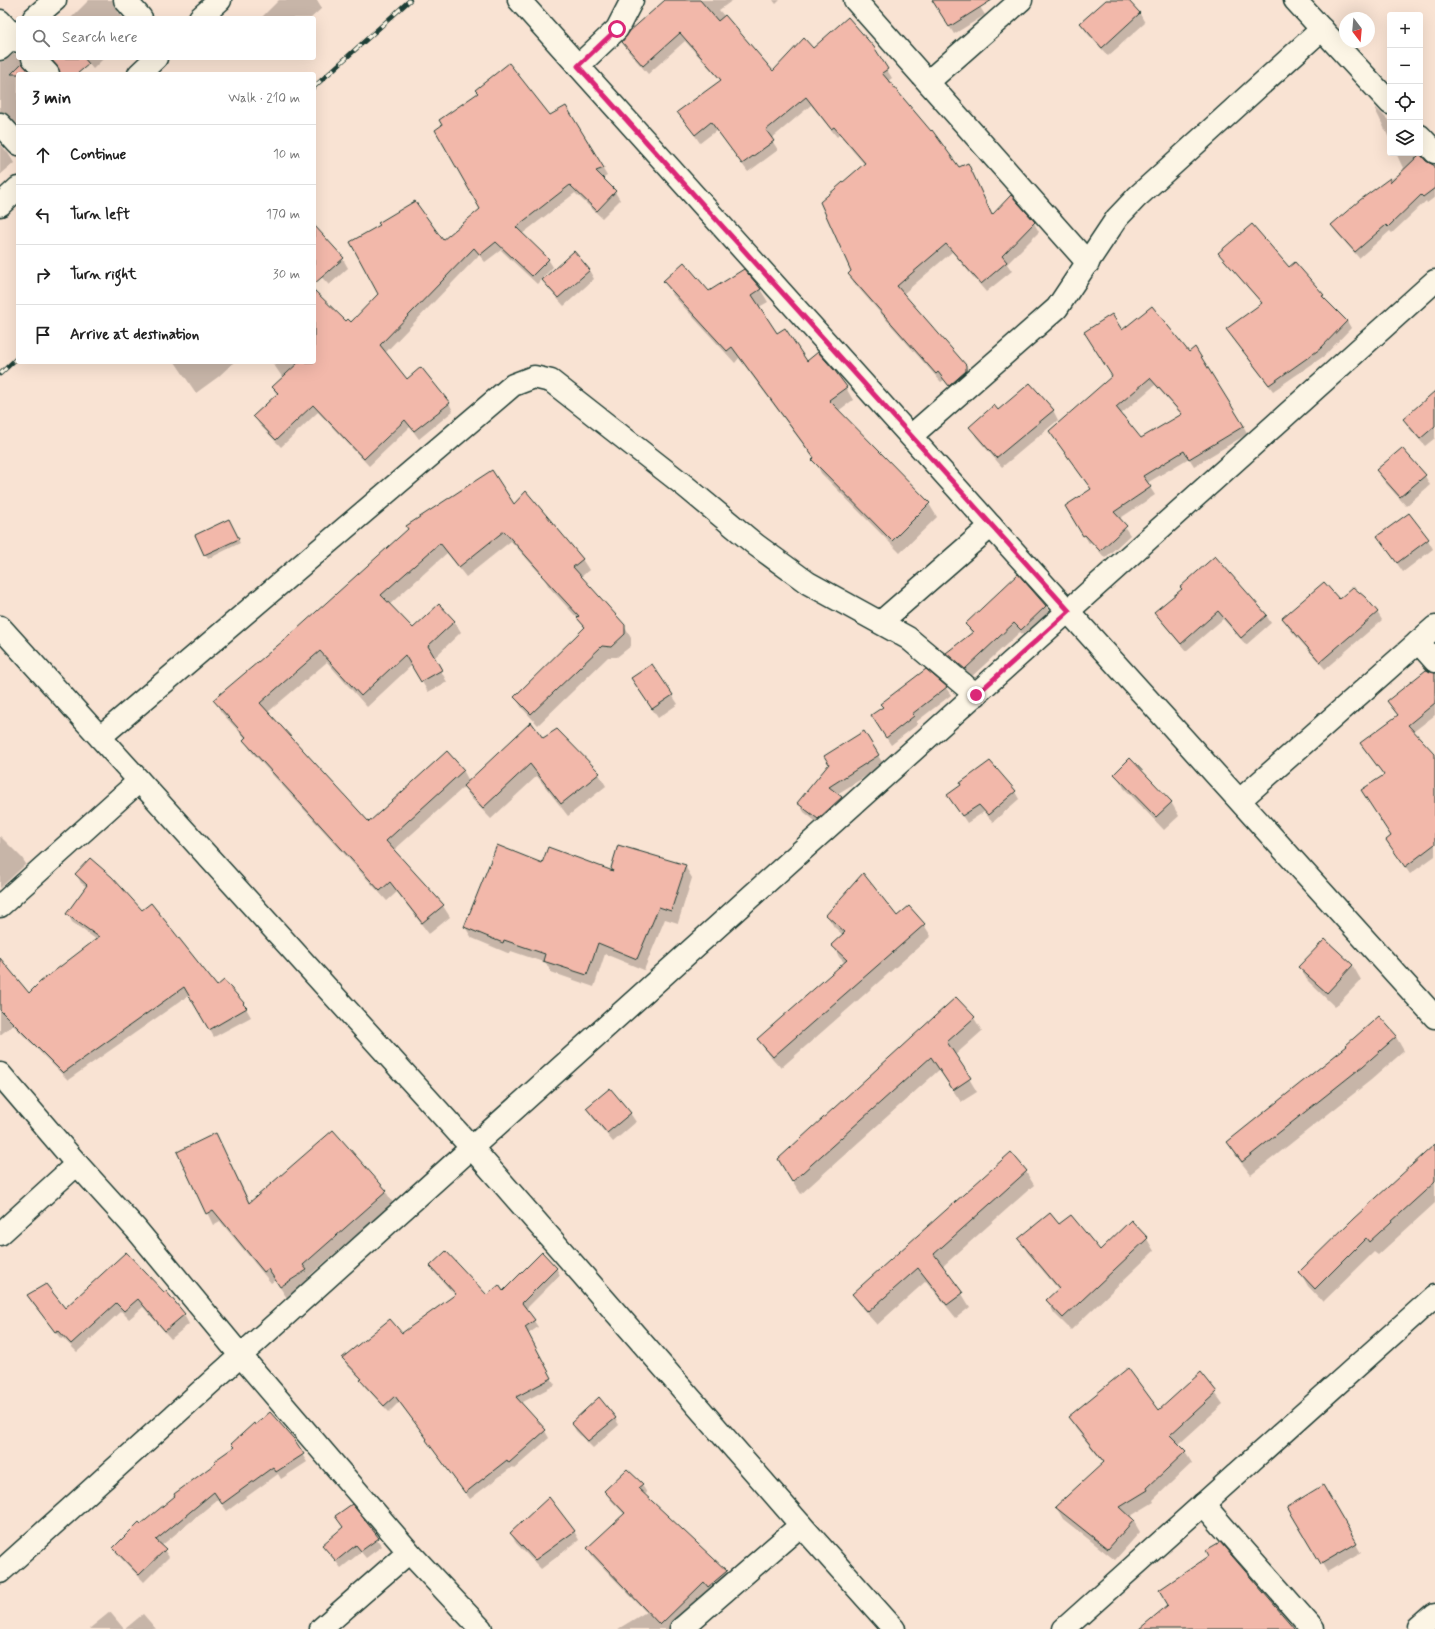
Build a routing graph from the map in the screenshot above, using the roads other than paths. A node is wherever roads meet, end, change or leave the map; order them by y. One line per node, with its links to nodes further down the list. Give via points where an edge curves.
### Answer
1 (55, 0): 9 (street)
2 (125, 0): 10 (street)
3 (220, 0): 11 (street)
4 (519, 0): 15 (street)
5 (632, 0): 15 (street, via 617,29)
6 (855, 0): 18 (street)
7 (1021, 0): 18 (street)
8 (1295, 0): 12 (street)
9 (36, 16)
10 (139, 16)
11 (202, 16)
12 (1322, 29): 19 (street); 26 (street, via 1138,197 1118,218)
13 (35, 60): 16 (street)
14 (154, 60): 17 (street)
15 (578, 66): 28 (street)
16 (46, 72)
17 (141, 72)
18 (928, 82): 26 (street)
19 (1387, 100)
20 (0, 124): 22 (street)
21 (1423, 139): 23 (street)
22 (16, 142)
23 (1435, 152)
24 (16, 190): 25 (street)
25 (0, 205)
26 (1088, 263): 28 (street, via 1057,308)
27 (1435, 281): 30 (street)
28 (911, 436): 29 (street)
29 (991, 526): 30 (street); 31 (street)
30 (1069, 611): 36 (street); 39 (street)
31 (881, 622): 36 (street, via 908,638); 37 (street, via 808,583 756,545 551,381 534,377 513,385)
32 (0, 627): 37 (street)
33 (1435, 627): 34 (street)
34 (1418, 642): 35 (street); 39 (street)
35 (1435, 661)
36 (976, 695): 43 (street)
37 (100, 737): 38 (street)
38 (139, 781): 40 (street); 43 (street)
39 (1240, 800): 41 (street)
40 (0, 906)
41 (1435, 1017)
42 (0, 1074): 44 (street)
43 (472, 1148): 47 (street); 49 (street)
44 (77, 1164): 45 (street); 47 (street, via 136,1229)
45 (0, 1234)
46 (1435, 1296): 48 (street)
47 (241, 1356): 50 (street); 51 (street)
48 (1203, 1504): 57 (street); 58 (street)
49 (801, 1525): 55 (street); 56 (street)
50 (409, 1552): 53 (street); 54 (street)
51 (0, 1572)
52 (1435, 1615): 59 (street)
53 (321, 1629)
54 (481, 1629)
55 (681, 1629)
56 (894, 1629)
57 (1064, 1629)
58 (1313, 1629)
59 (1419, 1629)

